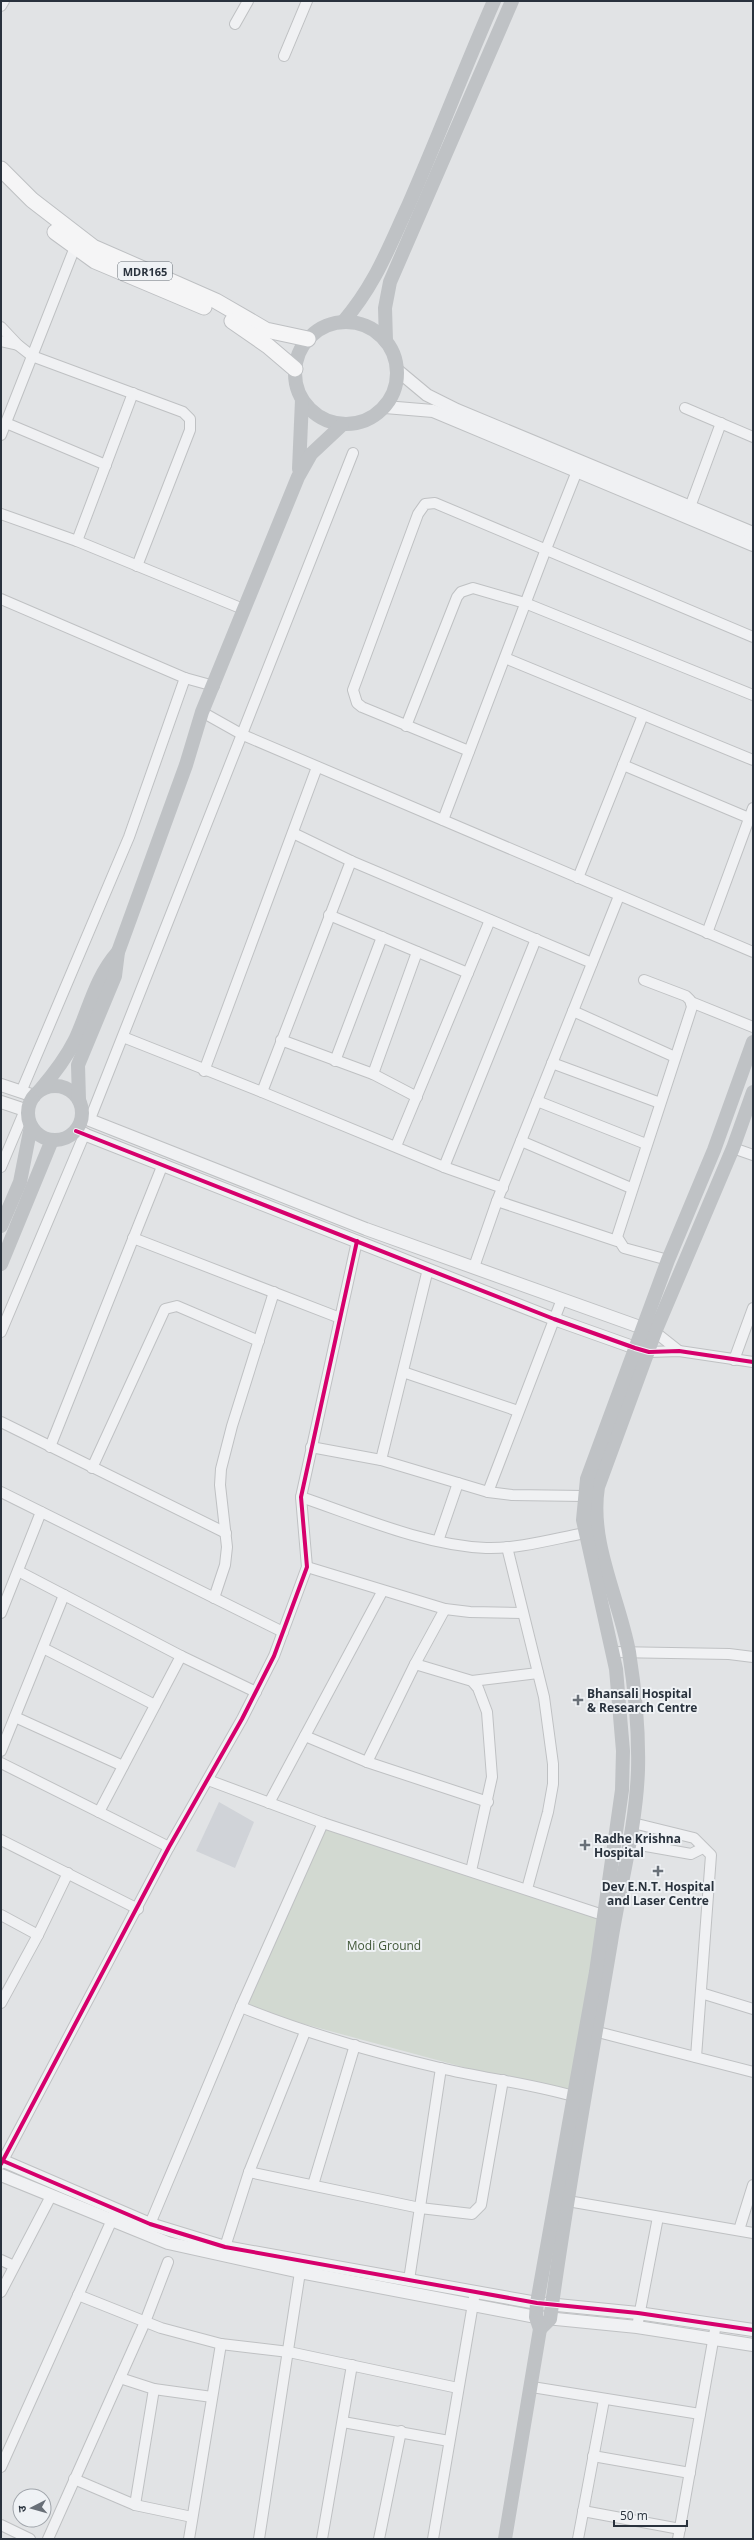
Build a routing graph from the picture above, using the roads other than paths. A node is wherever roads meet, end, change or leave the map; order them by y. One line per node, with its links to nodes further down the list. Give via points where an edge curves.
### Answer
1 (4, 1): 6 (street)
2 (248, 1): 7 (street)
3 (307, 1): 8 (street)
4 (494, 1): 12 (main road, via 449,112 376,278 363,299)
5 (512, 1): 16 (main road, via 390,282 385,308)
6 (1, 6)
7 (235, 24)
8 (284, 56)
9 (1, 169): 11 (main road, MDR165)
10 (1, 183): 11 (main road, MDR165)
11 (76, 242): 14 (main road, MDR165, via 216,301 266,330); 18 (street); 19 (main road, MDR165, via 96,261 242,326)
12 (343, 322): 14 (main road, via 320,329); 16 (main road, via 367,326)
13 (1, 327): 17 (street)
14 (308, 339): 19 (main road, via 300,353)
15 (1, 341): 17 (street)
16 (386, 341): 20 (main road, via 394,355)
17 (18, 345): 18 (street)
18 (32, 356): 21 (street); 25 (street)
19 (296, 368): 22 (main road, via 296,385)
20 (397, 370): 23 (main road, via 396,386); 34 (street, via 427,395 457,410)
21 (133, 393): 31 (street); 40 (street, via 188,414 191,423)
22 (302, 400): 27 (main road, via 319,417); 33 (main road)
23 (385, 407): 27 (main road, via 365,421); 32 (street, via 433,411)
24 (685, 408): 26 (street)
25 (6, 423): 28 (street); 31 (street)
26 (721, 423): 29 (street); 34 (street)
27 (342, 424): 33 (main road, via 311,454)
28 (1, 435)
29 (753, 437)
30 (353, 453): 52 (street)
31 (106, 465): 37 (street)
32 (577, 471): 38 (street); 39 (street)
33 (298, 477): 43 (main road)
34 (690, 507): 36 (street)
35 (1, 514): 37 (street)
36 (753, 533)
37 (77, 541): 40 (street)
38 (753, 545)
39 (546, 549): 42 (street); 44 (street); 51 (street, via 434,503 423,506 353,690 357,703 362,707)
40 (137, 566): 43 (street)
41 (1, 599): 46 (street)
42 (525, 603): 45 (street); 48 (street); 51 (street, via 473,588 461,592)
43 (244, 609): 47 (main road)
44 (753, 637)
45 (504, 658): 50 (street); 53 (street)
46 (185, 678): 47 (street); 89 (street, via 129,837)
47 (214, 686): 49 (main road)
48 (753, 695)
49 (202, 712): 52 (street); 69 (main road, via 186,765)
50 (643, 715): 54 (street); 55 (street)
51 (406, 726): 53 (street)
52 (243, 735): 56 (street); 78 (street)
53 (469, 751): 59 (street)
54 (753, 760)
55 (623, 765): 58 (street); 62 (street)
56 (317, 767): 59 (street); 60 (street)
57 (753, 808): 58 (street)
58 (749, 818): 66 (street)
59 (443, 820): 62 (street)
60 (292, 833): 61 (street); 84 (street)
61 (351, 861): 64 (street); 65 (street)
62 (578, 878): 63 (street)
63 (619, 896): 66 (street); 72 (street)
64 (329, 914): 67 (street); 79 (street)
65 (490, 920): 68 (street); 73 (street)
66 (707, 933): 71 (street)
67 (382, 937): 70 (street); 82 (street)
68 (536, 939): 72 (street); 107 (street)
69 (118, 952): 89 (main road, via 105,967 75,1040 62,1062); 91 (main road, via 115,976 78,1065)
70 (417, 952): 73 (street); 85 (street)
71 (753, 952)
72 (592, 963): 76 (street)
73 (468, 973): 90 (street)
74 (644, 980): 75 (street, via 686,996)
75 (691, 1002): 77 (street); 81 (street, via 691,1010)
76 (573, 1011): 81 (street); 83 (street)
77 (753, 1027)
78 (123, 1037): 84 (street); 96 (street)
79 (282, 1040): 82 (street); 87 (street)
80 (753, 1042): 116 (main road, via 714,1150)
81 (675, 1057): 94 (street)
82 (335, 1060): 85 (street)
83 (552, 1063): 92 (street); 94 (street)
84 (204, 1071): 87 (street)
85 (373, 1074): 90 (street)
86 (1, 1085): 89 (street)
87 (262, 1092): 102 (street)
88 (753, 1092): 103 (main road)
89 (31, 1093): 91 (main road, via 52,1086 62,1086); 95 (main road)
90 (417, 1096): 102 (street)
91 (79, 1100): 96 (main road)
92 (537, 1101): 100 (street); 101 (street)
93 (1, 1102): 95 (street)
94 (660, 1103): 101 (street)
95 (26, 1111): 97 (main road); 106 (street)
96 (86, 1118): 98 (main road); 117 (street, via 366,1229)
97 (31, 1126): 99 (main road, via 40,1135); 111 (main road, via 20,1182)
98 (81, 1132): 99 (main road); 105 (street); 125 (street)
99 (52, 1140): 115 (main road)
100 (521, 1141): 108 (street); 109 (street)
101 (646, 1144): 109 (street)
102 (396, 1146): 107 (street)
103 (733, 1148): 104 (street); 124 (main road)
104 (753, 1155)
105 (163, 1164): 112 (street); 113 (street)
106 (1, 1166)
107 (444, 1167): 108 (street)
108 (503, 1188): 110 (street)
109 (631, 1188): 114 (street, via 617,1232)
110 (497, 1201): 114 (street); 117 (street)
111 (1, 1226)
112 (133, 1238): 119 (street); 135 (street)
113 (357, 1241): 118 (street); 122 (street)
114 (617, 1241): 116 (street, via 624,1248)
115 (2, 1257)
116 (668, 1260): 124 (main road)
117 (474, 1267): 120 (street)
118 (428, 1269): 123 (street); 132 (street)
119 (274, 1292): 122 (street); 126 (street)
120 (562, 1299): 123 (street); 124 (street)
121 (753, 1310): 130 (street)
122 (340, 1318): 136 (street)
123 (554, 1319): 127 (street); 133 (street)
124 (649, 1330): 127 (main road); 128 (street); 129 (main road)
125 (1, 1332)
126 (259, 1341): 138 (street, via 177,1306 165,1309); 145 (street, via 221,1469 220,1485)
127 (635, 1348): 129 (street); 142 (main road, via 589,1472)
128 (679, 1351): 129 (street); 130 (street)
129 (649, 1352): 160 (main road, via 603,1472 596,1499 601,1546)
130 (734, 1360): 131 (street)
131 (753, 1362)
132 (402, 1372): 133 (street); 137 (street)
133 (518, 1411): 141 (street)
134 (1, 1422): 135 (street)
135 (50, 1447): 138 (street)
136 (311, 1447): 137 (street); 143 (street)
137 (381, 1460): 139 (street)
138 (92, 1468): 145 (street)
139 (458, 1483): 141 (street); 147 (street)
140 (1, 1492): 144 (street)
141 (488, 1492): 142 (street)
142 (584, 1496): 146 (main road)
143 (301, 1497): 147 (street); 149 (street)
144 (41, 1512): 150 (street); 153 (street)
145 (226, 1533): 153 (street, via 225,1565)
146 (585, 1533): 148 (street); 159 (main road)
147 (438, 1541): 148 (street, via 464,1546)
148 (507, 1547): 156 (street)
149 (307, 1567): 151 (street); 157 (street)
150 (18, 1571): 152 (street); 155 (street)
151 (382, 1592): 154 (street); 169 (street)
152 (64, 1595): 158 (street); 161 (street)
153 (214, 1598): 157 (street)
154 (445, 1609): 156 (street); 163 (street)
155 (1, 1613)
156 (523, 1613): 164 (street)
157 (283, 1632): 166 (street)
158 (42, 1648): 167 (street); 168 (street)
159 (613, 1652): 160 (street); 189 (main road, via 624,1751)
160 (629, 1652): 162 (street, via 729,1654); 179 (main road, via 638,1749)
161 (181, 1656): 166 (street); 167 (street)
162 (753, 1657)
163 (415, 1664): 165 (street); 171 (street)
164 (538, 1673): 165 (street); 186 (street, via 551,1748 553,1784)
165 (472, 1681): 175 (street, via 481,1693 487,1712 492,1761)
166 (256, 1692): 174 (street)
167 (155, 1705): 173 (street)
168 (15, 1717): 170 (street); 173 (street)
169 (305, 1736): 171 (street); 176 (street)
170 (1, 1751)
171 (367, 1762): 175 (street)
172 (1, 1763): 177 (street)
173 (123, 1766): 177 (street)
174 (208, 1780): 176 (street); 182 (street)
175 (488, 1802): 184 (street)
176 (269, 1804): 178 (street)
177 (99, 1812): 182 (street)
178 (323, 1823): 184 (street); 193 (street)
179 (633, 1823): 181 (main road); 183 (street, via 694,1838)
180 (1, 1840): 185 (street)
181 (629, 1843): 183 (street, via 691,1854); 189 (main road)
182 (169, 1847): 187 (street)
183 (703, 1848): 191 (street, via 709,1852 712,1860)
184 (471, 1870): 186 (street)
185 (68, 1873): 187 (street); 190 (street)
186 (527, 1889): 189 (street)
187 (138, 1909): 203 (street)
188 (1, 1915): 190 (street)
189 (610, 1917): 195 (main road)
190 (38, 1935): 192 (street)
191 (701, 1993): 194 (street); 198 (street)
192 (1, 2003)
193 (241, 2007): 196 (street); 213 (street)
194 (753, 2009)
195 (591, 2030): 198 (street); 202 (main road)
196 (304, 2032): 197 (street); 204 (street)
197 (355, 2045): 199 (street); 206 (street)
198 (696, 2057): 200 (street)
199 (441, 2068): 201 (street); 210 (street)
200 (753, 2072)
201 (503, 2080): 202 (street); 210 (street, via 479,2209 468,2214)
202 (580, 2098): 209 (main road)
203 (2, 2162): 211 (street)
204 (249, 2172): 206 (street); 216 (street)
205 (1, 2175): 208 (street)
206 (313, 2185): 210 (street)
207 (753, 2185): 214 (street)
208 (51, 2196): 211 (street); 219 (street)
209 (562, 2200): 212 (street); 225 (main road); 226 (main road)
210 (420, 2208): 221 (street)
211 (114, 2216): 213 (street); 220 (street, via 168,2243); 224 (street)
212 (658, 2217): 214 (street); 228 (street)
213 (150, 2224): 216 (street)
214 (739, 2230): 215 (street)
215 (753, 2233)
216 (225, 2247): 221 (street)
217 (1, 2260): 219 (street)
218 (168, 2262): 230 (street)
219 (14, 2266): 222 (street)
220 (300, 2272): 227 (street); 237 (street)
221 (408, 2280): 223 (street)
222 (1, 2292)
223 (475, 2292): 225 (street); 227 (street)
224 (78, 2295): 230 (street); 250 (street)
225 (537, 2303): 226 (street); 229 (main road)
226 (552, 2304): 228 (street); 229 (main road)
227 (472, 2305): 229 (street); 241 (street)
228 (638, 2313): 231 (street); 232 (street)
229 (542, 2321): 232 (street); 240 (main road)
230 (145, 2322): 235 (street); 239 (street)
231 (716, 2324): 233 (street); 234 (street)
232 (636, 2327): 234 (street)
233 (753, 2330)
234 (712, 2339): 236 (street); 245 (street)
235 (221, 2344): 237 (street); 243 (street)
236 (753, 2345)
237 (289, 2352): 238 (street); 261 (street)
238 (352, 2365): 241 (street); 246 (street)
239 (120, 2378): 242 (street); 252 (street)
240 (532, 2387): 244 (street); 265 (main road)
241 (458, 2388): 248 (street)
242 (154, 2389): 243 (street); 253 (street)
243 (212, 2397): 255 (street)
244 (604, 2400): 245 (street); 249 (street)
245 (700, 2414): 251 (street)
246 (343, 2422): 247 (street); 262 (street)
247 (401, 2431): 248 (street); 263 (street)
248 (449, 2440): 264 (street)
249 (593, 2456): 251 (street); 254 (street)
250 (1, 2467)
251 (690, 2473): 257 (street)
252 (74, 2480): 253 (street); 259 (street)
253 (135, 2505): 255 (street)
254 (583, 2511): 257 (street); 266 (street)
255 (192, 2517): 260 (street)
256 (1, 2525): 258 (street)
257 (679, 2534)
258 (30, 2539)
259 (48, 2539)
260 (189, 2539)
261 (259, 2539)
262 (322, 2539)
263 (379, 2539)
264 (434, 2539)
265 (505, 2539)
266 (578, 2539)

